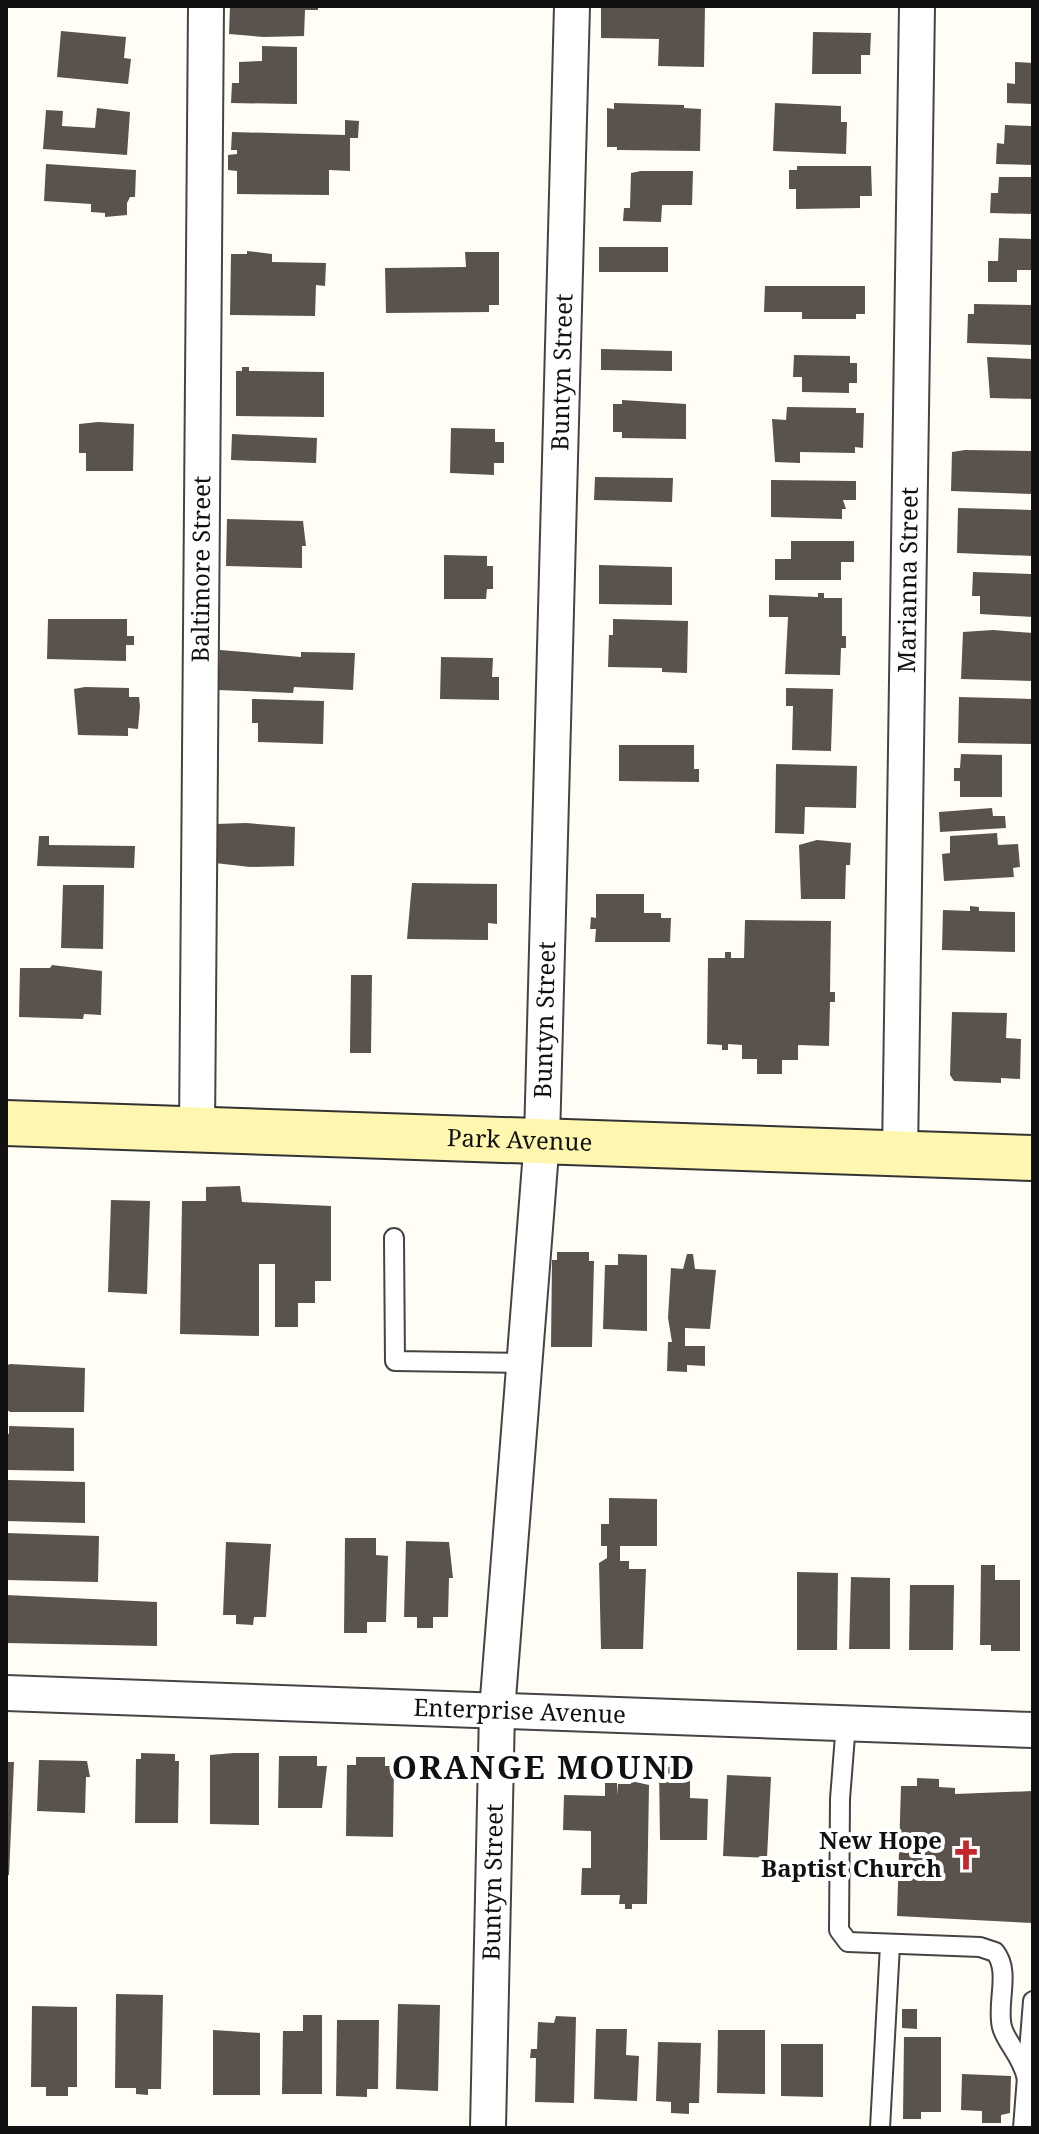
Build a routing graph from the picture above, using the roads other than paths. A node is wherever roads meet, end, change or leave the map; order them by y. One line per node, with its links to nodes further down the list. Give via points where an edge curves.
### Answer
1 (206, 6): 5 (street, Baltimore Street)
2 (572, 6): 6 (street, Buntyn Street)
3 (917, 6): 7 (street, Marianna Street)
4 (6, 1123): 5 (main road, Park Avenue)
5 (197, 1131): 6 (main road, Park Avenue)
6 (542, 1139): 7 (main road, Park Avenue); 10 (street, Buntyn Street)
7 (900, 1154): 8 (main road, Park Avenue)
8 (1033, 1158)
9 (394, 1238): 10 (lane, via 395,1361)
10 (524, 1363): 12 (street, Buntyn Street)
11 (6, 1693): 12 (street, Enterprise Avenue)
12 (497, 1711): 13 (street, Enterprise Avenue); 18 (street, Buntyn Street)
13 (846, 1723): 14 (street, Enterprise Avenue); 15 (lane, via 839,1930 848,1942)
14 (1033, 1730)
15 (890, 1945): 17 (lane, via 995,1952 1002,1966 1002,2029 1022,2058); 19 (lane)
16 (1033, 2001): 17 (lane)
17 (1027, 2079): 20 (lane)
18 (488, 2128)
19 (880, 2128)
20 (1023, 2128)

